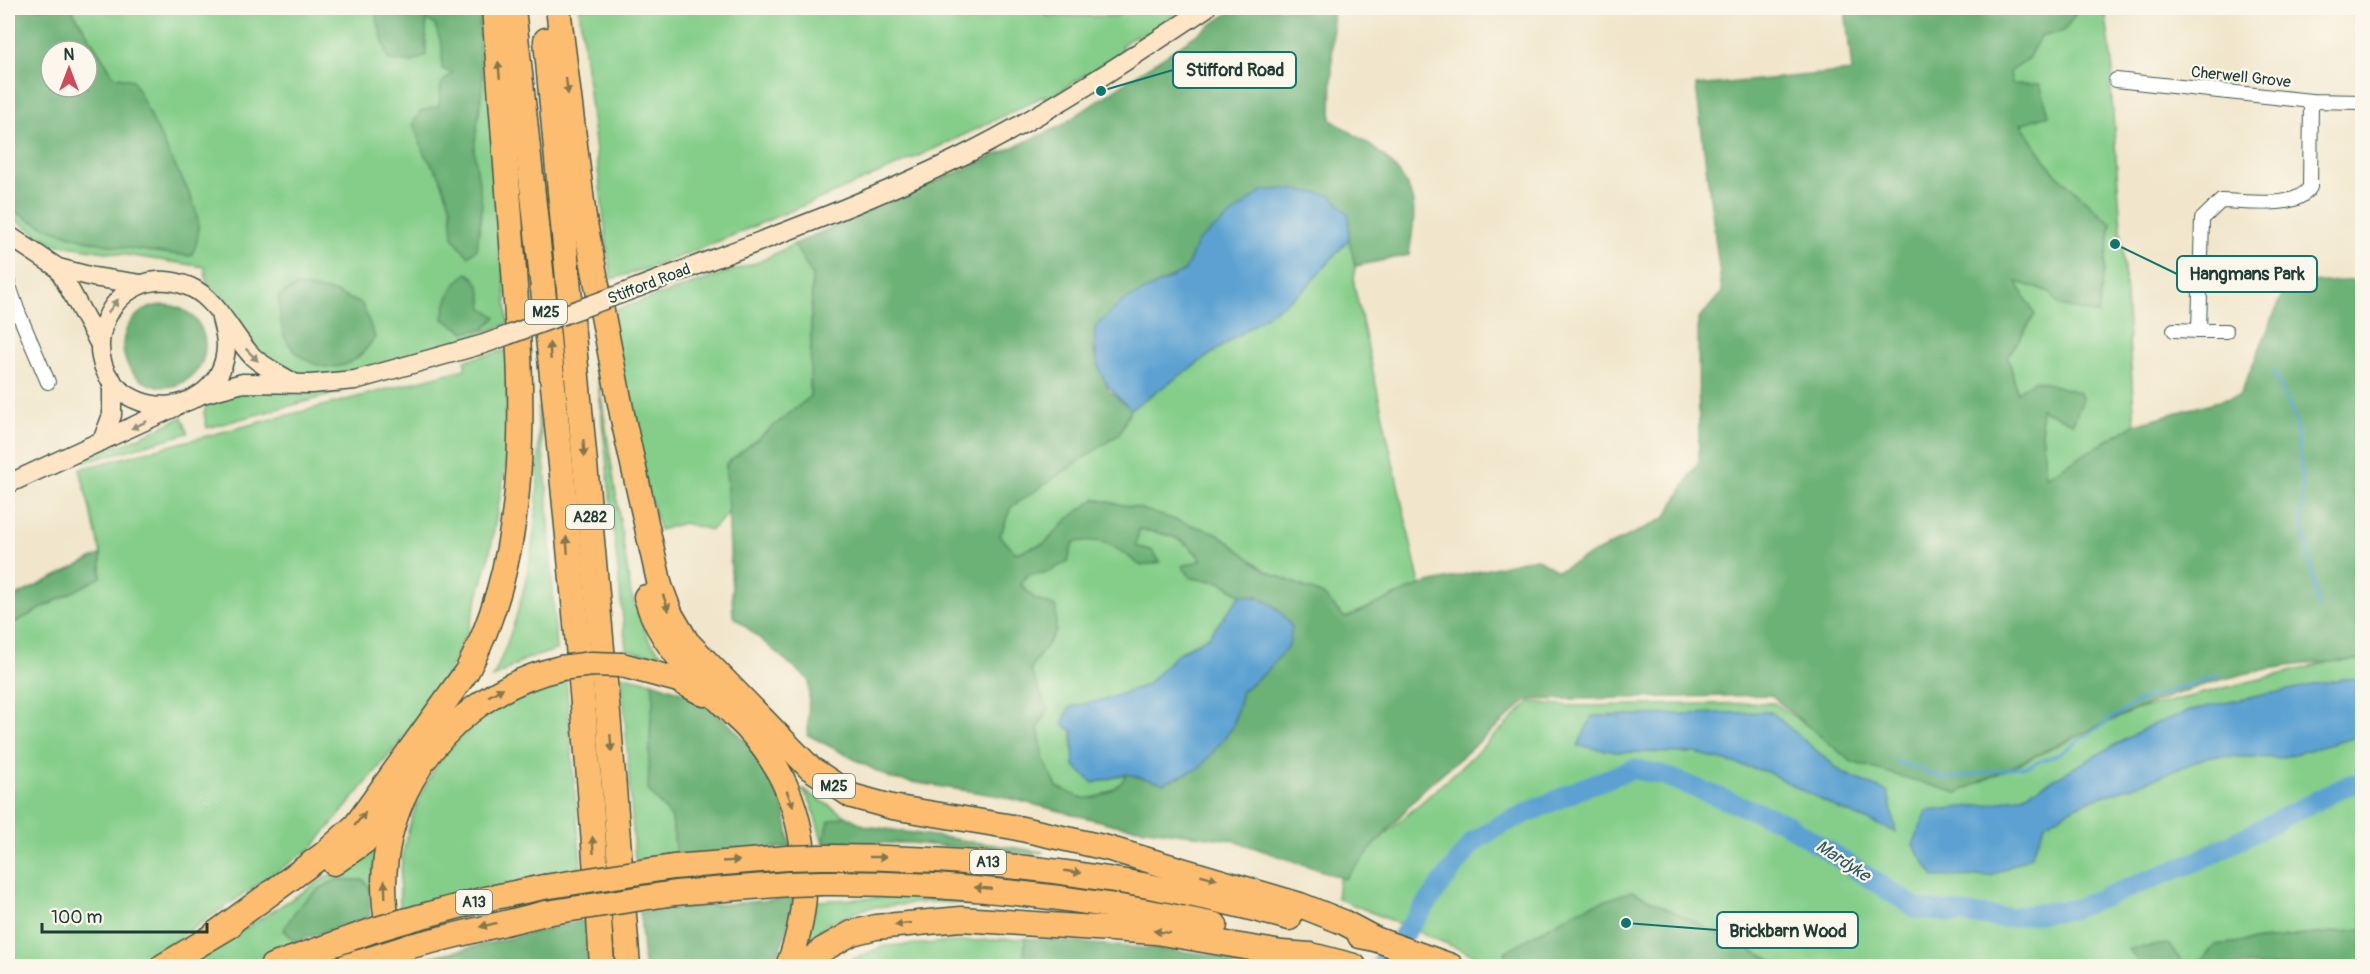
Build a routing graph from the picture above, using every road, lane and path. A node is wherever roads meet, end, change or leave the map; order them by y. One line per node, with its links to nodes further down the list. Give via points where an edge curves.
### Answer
1 (494, 8): 33 (highway, M25, one-way to 1, via 324,855 356,825 467,670 482,643 500,591 516,489 520,355)
2 (542, 8): 9 (highway, M25)
3 (558, 8): 31 (highway, M25, one-way to 31, via 584,218 660,586 678,629 784,742 825,780 845,792 878,805 1013,827 1107,848)
4 (1206, 8): 22 (main road, Stifford Road, bridge, via 1059,104 963,156 898,184 634,289 483,344 355,380)
5 (514, 14): 29 (highway, M25, via 528,373 524,522 500,632 476,681); 38 (highway, M25, one-way to 5, via 553,384)
6 (2116, 80): 7 (street, Cherwell Grove)
7 (2311, 101): 8 (street, Cherwell Grove); 17 (street, via 2310,187 2306,196 2294,202 2221,201 2202,219)
8 (2362, 102)
9 (557, 151): 23 (highway, M25); 28 (highway, M25, via 594,317 648,602 672,650)
10 (8, 235): 11 (main road)
11 (58, 268): 13 (main road, via 93,278); 19 (main road)
12 (8, 283): 14 (street)
13 (140, 284): 15 (main road, via 172,281 192,287 210,300); 19 (main road, one-way to 13, via 106,315 117,299)
14 (13, 314): 21 (street)
15 (221, 318): 22 (main road, one-way to 22, via 254,357); 24 (main road, via 226,345 223,363)
16 (2174, 330): 17 (street)
17 (2199, 330): 18 (street)
18 (2226, 331)
19 (99, 343): 20 (main road)
20 (111, 380): 25 (main road, via 137,401); 26 (main road, via 112,415)
21 (48, 382)
22 (292, 382): 24 (main road, Stifford Road, via 243,383)
23 (579, 389): 39 (highway, A282, one-way to 39)
24 (201, 395): 25 (main road)
25 (175, 407): 26 (main road, one-way to 26)
26 (102, 441): 27 (main road)
27 (8, 484)
28 (745, 726): 29 (highway, one-way to 28, bridge, via 466,712 524,678 592,664 622,665 678,680 710,697); 31 (highway, via 810,785 864,815); 40 (highway, one-way to 40, via 780,774 790,796 804,854 802,917)
29 (434, 745): 30 (highway)
30 (402, 799): 33 (highway, via 364,843); 34 (highway, one-way to 30, via 389,936 385,880 390,834)
31 (1132, 858): 32 (highway, one-way to 32, via 1213,878)
32 (1290, 930): 34 (highway, A13, one-way to 34, bridge, via 1041,894 951,885 820,883 675,893 546,913); 36 (highway, A13, one-way to 32, bridge, via 374,930 485,899 673,867 788,858 932,858 1067,871 1155,886); 41 (highway, one-way to 41, via 1155,932 961,919 852,933 822,950); 42 (highway, via 1311,955); 43 (highway, via 1343,922 1374,939)
33 (216, 933): 35 (highway)
34 (397, 956): 37 (highway, A13)
35 (163, 966)
36 (272, 966)
37 (347, 966)
38 (602, 966)
39 (628, 966)
40 (788, 966)
41 (805, 966)
42 (1354, 966)
43 (1451, 966)

